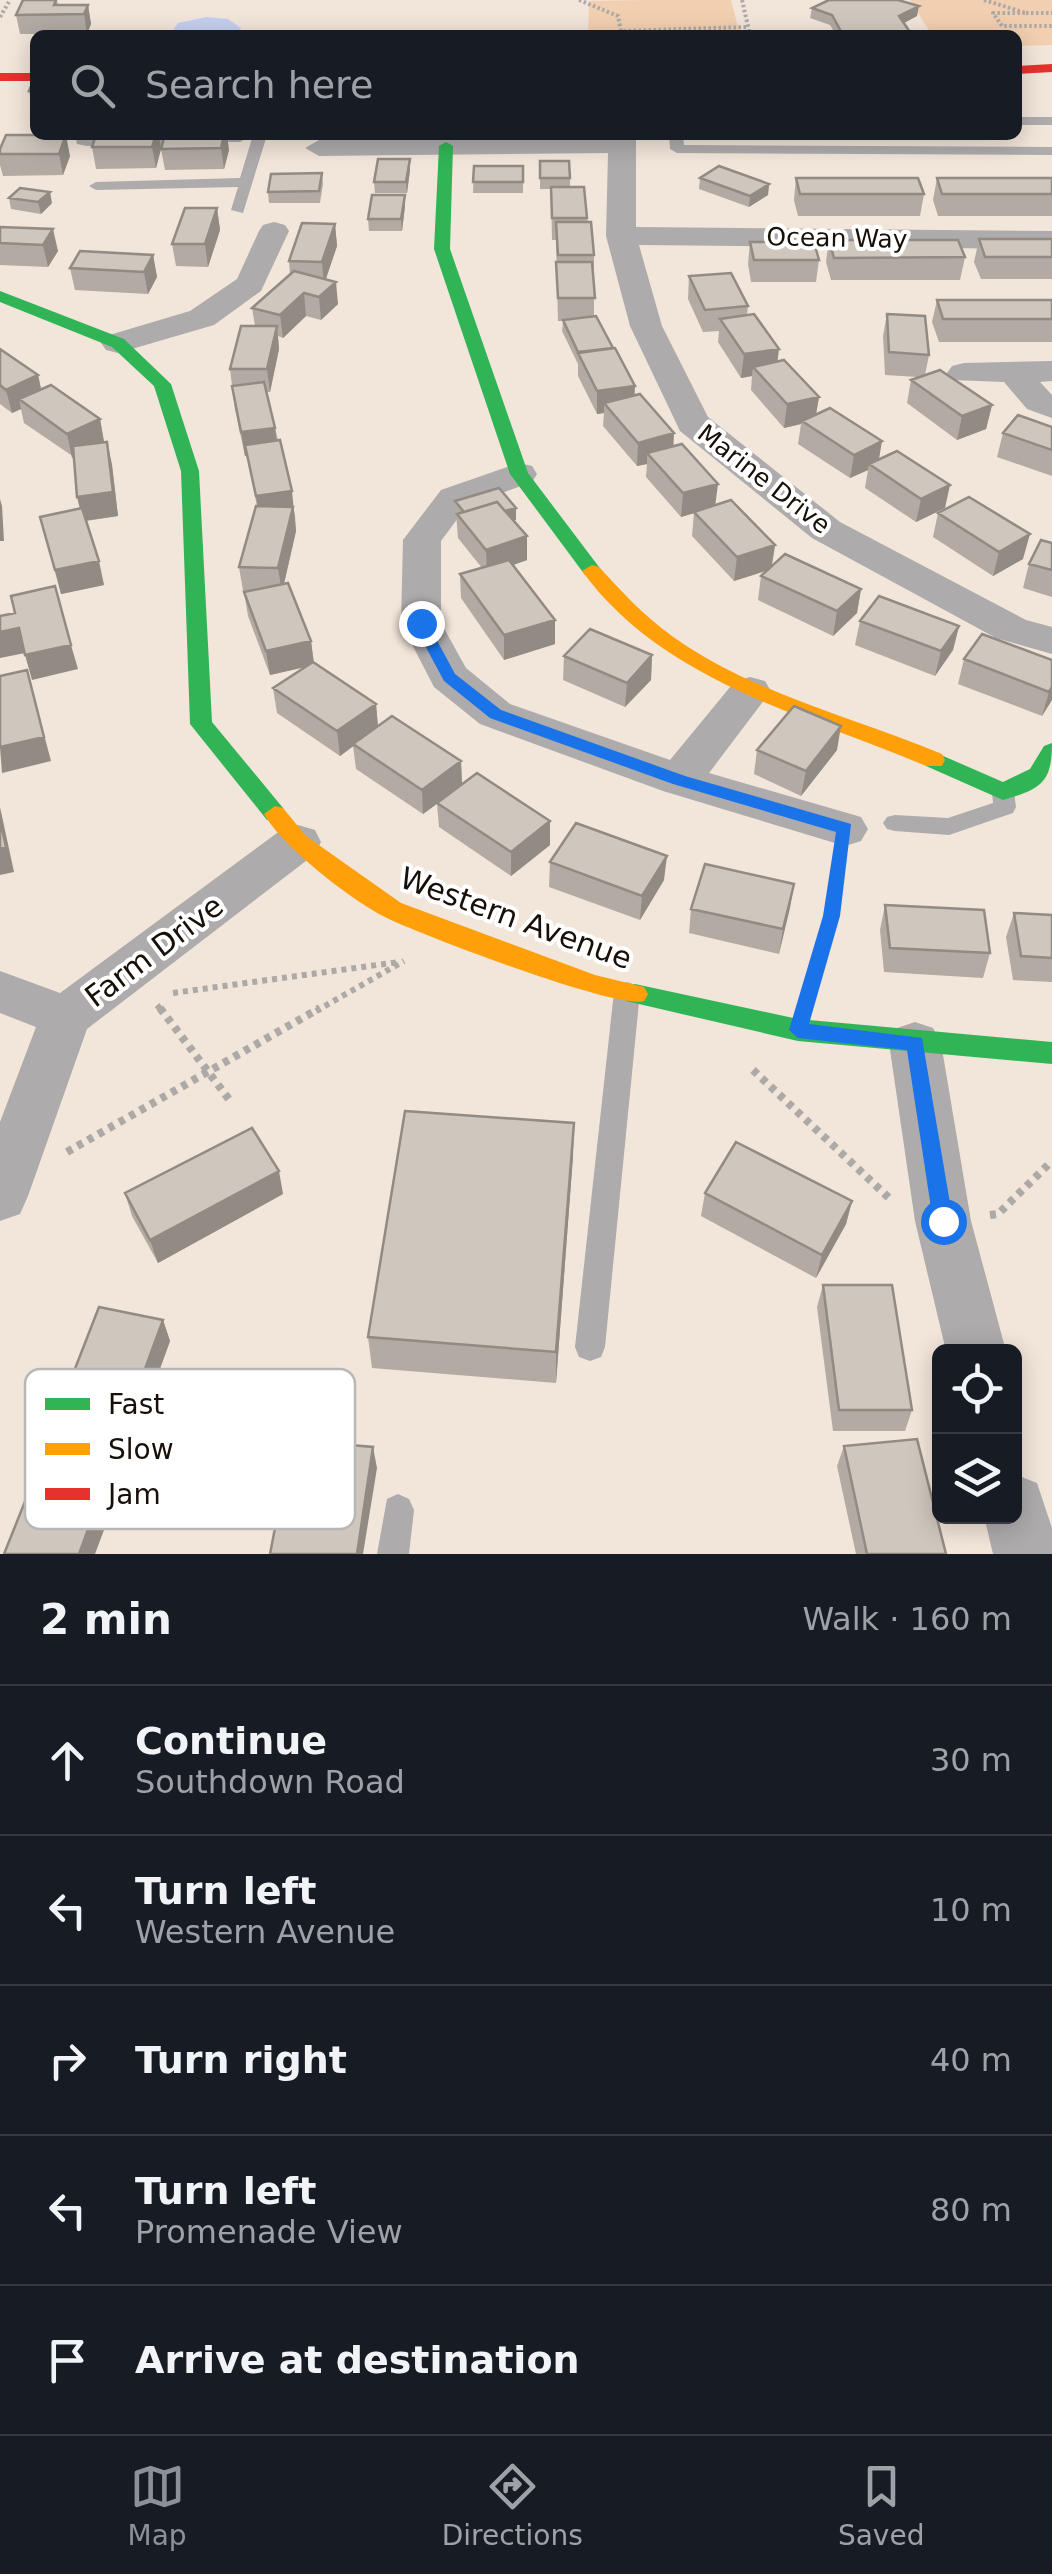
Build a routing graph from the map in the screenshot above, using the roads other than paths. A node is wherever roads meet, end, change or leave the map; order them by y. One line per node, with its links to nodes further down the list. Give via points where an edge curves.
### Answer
1 (1052, 68): 2 (street)
2 (1022, 70)
3 (0, 77): 4 (street)
4 (30, 77)
5 (1022, 121): 6 (lane)
6 (1052, 121)
7 (259, 140): 14 (lane)
8 (597, 140): 11 (street)
9 (622, 140): 18 (street, Marine Drive)
10 (677, 140): 12 (lane, via 678,149)
11 (446, 146): 13 (street); 26 (street, via 442,249)
12 (1052, 150)
13 (317, 151)
14 (247, 182): 15 (lane); 16 (lane)
15 (96, 186)
16 (238, 210)
17 (274, 231): 21 (street, via 250,284 202,318)
18 (621, 236): 19 (street, Ocean Way); 27 (street, Marine Drive, via 646,326 693,423 826,530 1011,629)
19 (1052, 240)
20 (0, 296): 21 (street, Western Avenue)
21 (118, 343): 34 (street, Western Avenue, via 162,384 190,471 201,724)
22 (1052, 371): 24 (street)
23 (964, 373): 24 (street)
24 (1014, 374): 25 (street, via 1039,402)
25 (1052, 406)
26 (519, 474): 28 (street, via 604,586 679,654); 30 (street, via 454,498 422,540 421,623 450,677 495,714)
27 (1052, 641)
28 (750, 691): 30 (street); 31 (street)
29 (1052, 751): 31 (street, via 1038,776)
30 (679, 780): 33 (street)
31 (1003, 792): 32 (lane, via 1005,807 948,827)
32 (895, 823)
33 (845, 828)
34 (298, 842): 36 (street, Western Avenue, via 392,910); 37 (street, Farm Drive)
35 (0, 991): 37 (street)
36 (627, 992): 38 (street, Western Avenue, via 798,1030); 42 (lane)
37 (66, 1017): 40 (street, Farm Drive)
38 (915, 1043): 39 (street, Western Avenue); 41 (street, via 943,1221)
39 (1052, 1053)
40 (0, 1196)
41 (974, 1344)
42 (590, 1346)
43 (398, 1510): 45 (lane)
44 (1018, 1524): 46 (street)
45 (392, 1554)
46 (1026, 1554)

